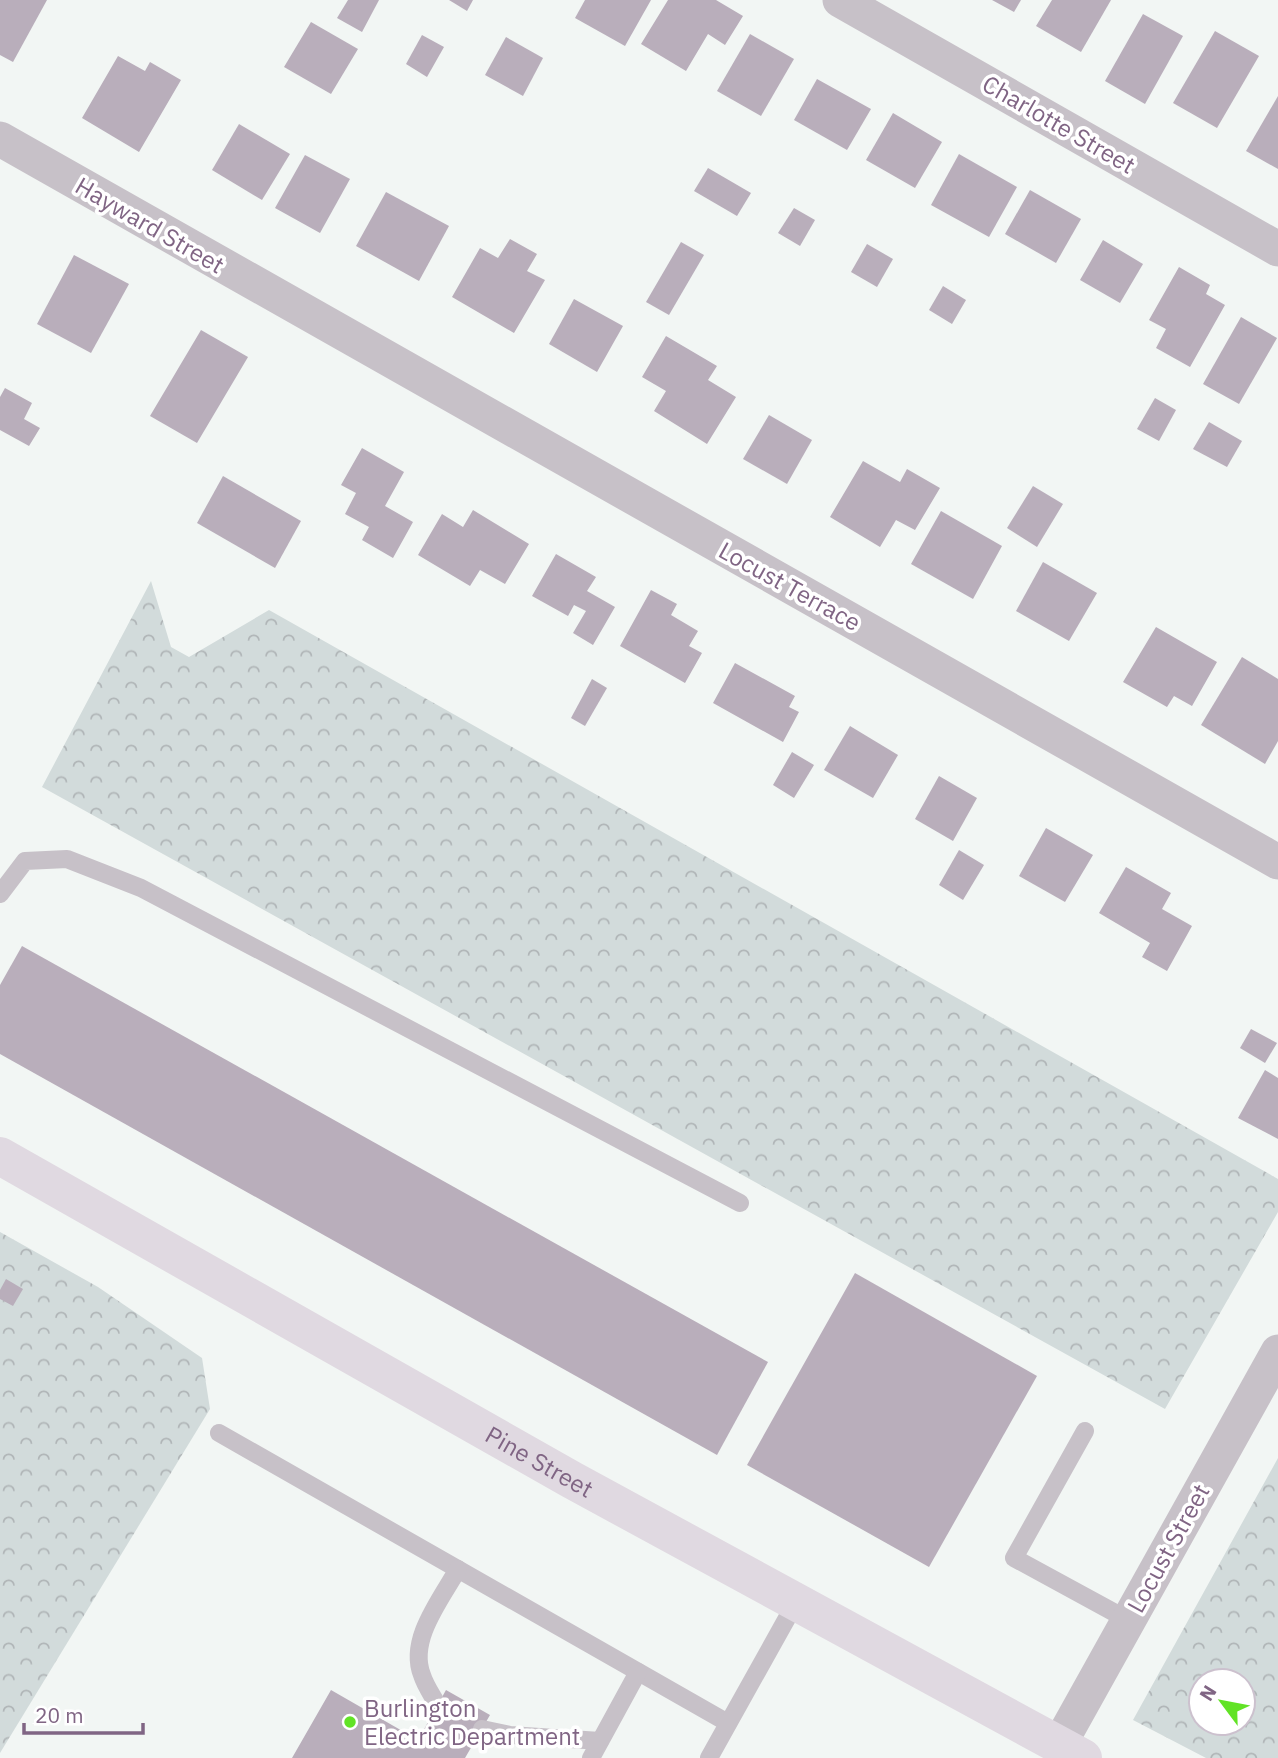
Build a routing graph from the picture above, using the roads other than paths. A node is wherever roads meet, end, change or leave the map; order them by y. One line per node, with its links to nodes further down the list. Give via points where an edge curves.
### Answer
1 (840, 0): 3 (street, Charlotte Street)
2 (0, 139): 4 (street, Hayward Street)
3 (1278, 249)
4 (301, 311): 5 (street, Locust Terrace)
5 (1278, 862)
6 (0, 894): 8 (lane, via 25,861 67,859 141,888)
7 (0, 1156): 13 (main road, Pine Street)
8 (740, 1203)
9 (1278, 1352): 14 (street, Locust Street)
10 (1085, 1431): 14 (lane, via 1014,1558)
11 (219, 1433): 12 (lane)
12 (458, 1569): 15 (lane); 16 (lane, via 424,1631 418,1653 421,1674)
13 (796, 1602): 17 (lane); 20 (main road, Pine Street)
14 (1128, 1620): 20 (street, Locust Street)
15 (638, 1672): 17 (lane); 19 (lane)
16 (438, 1704)
17 (728, 1723): 22 (lane)
18 (482, 1729): 19 (lane)
19 (600, 1741): 21 (lane)
20 (1071, 1751)
21 (591, 1758)
22 (709, 1758)

